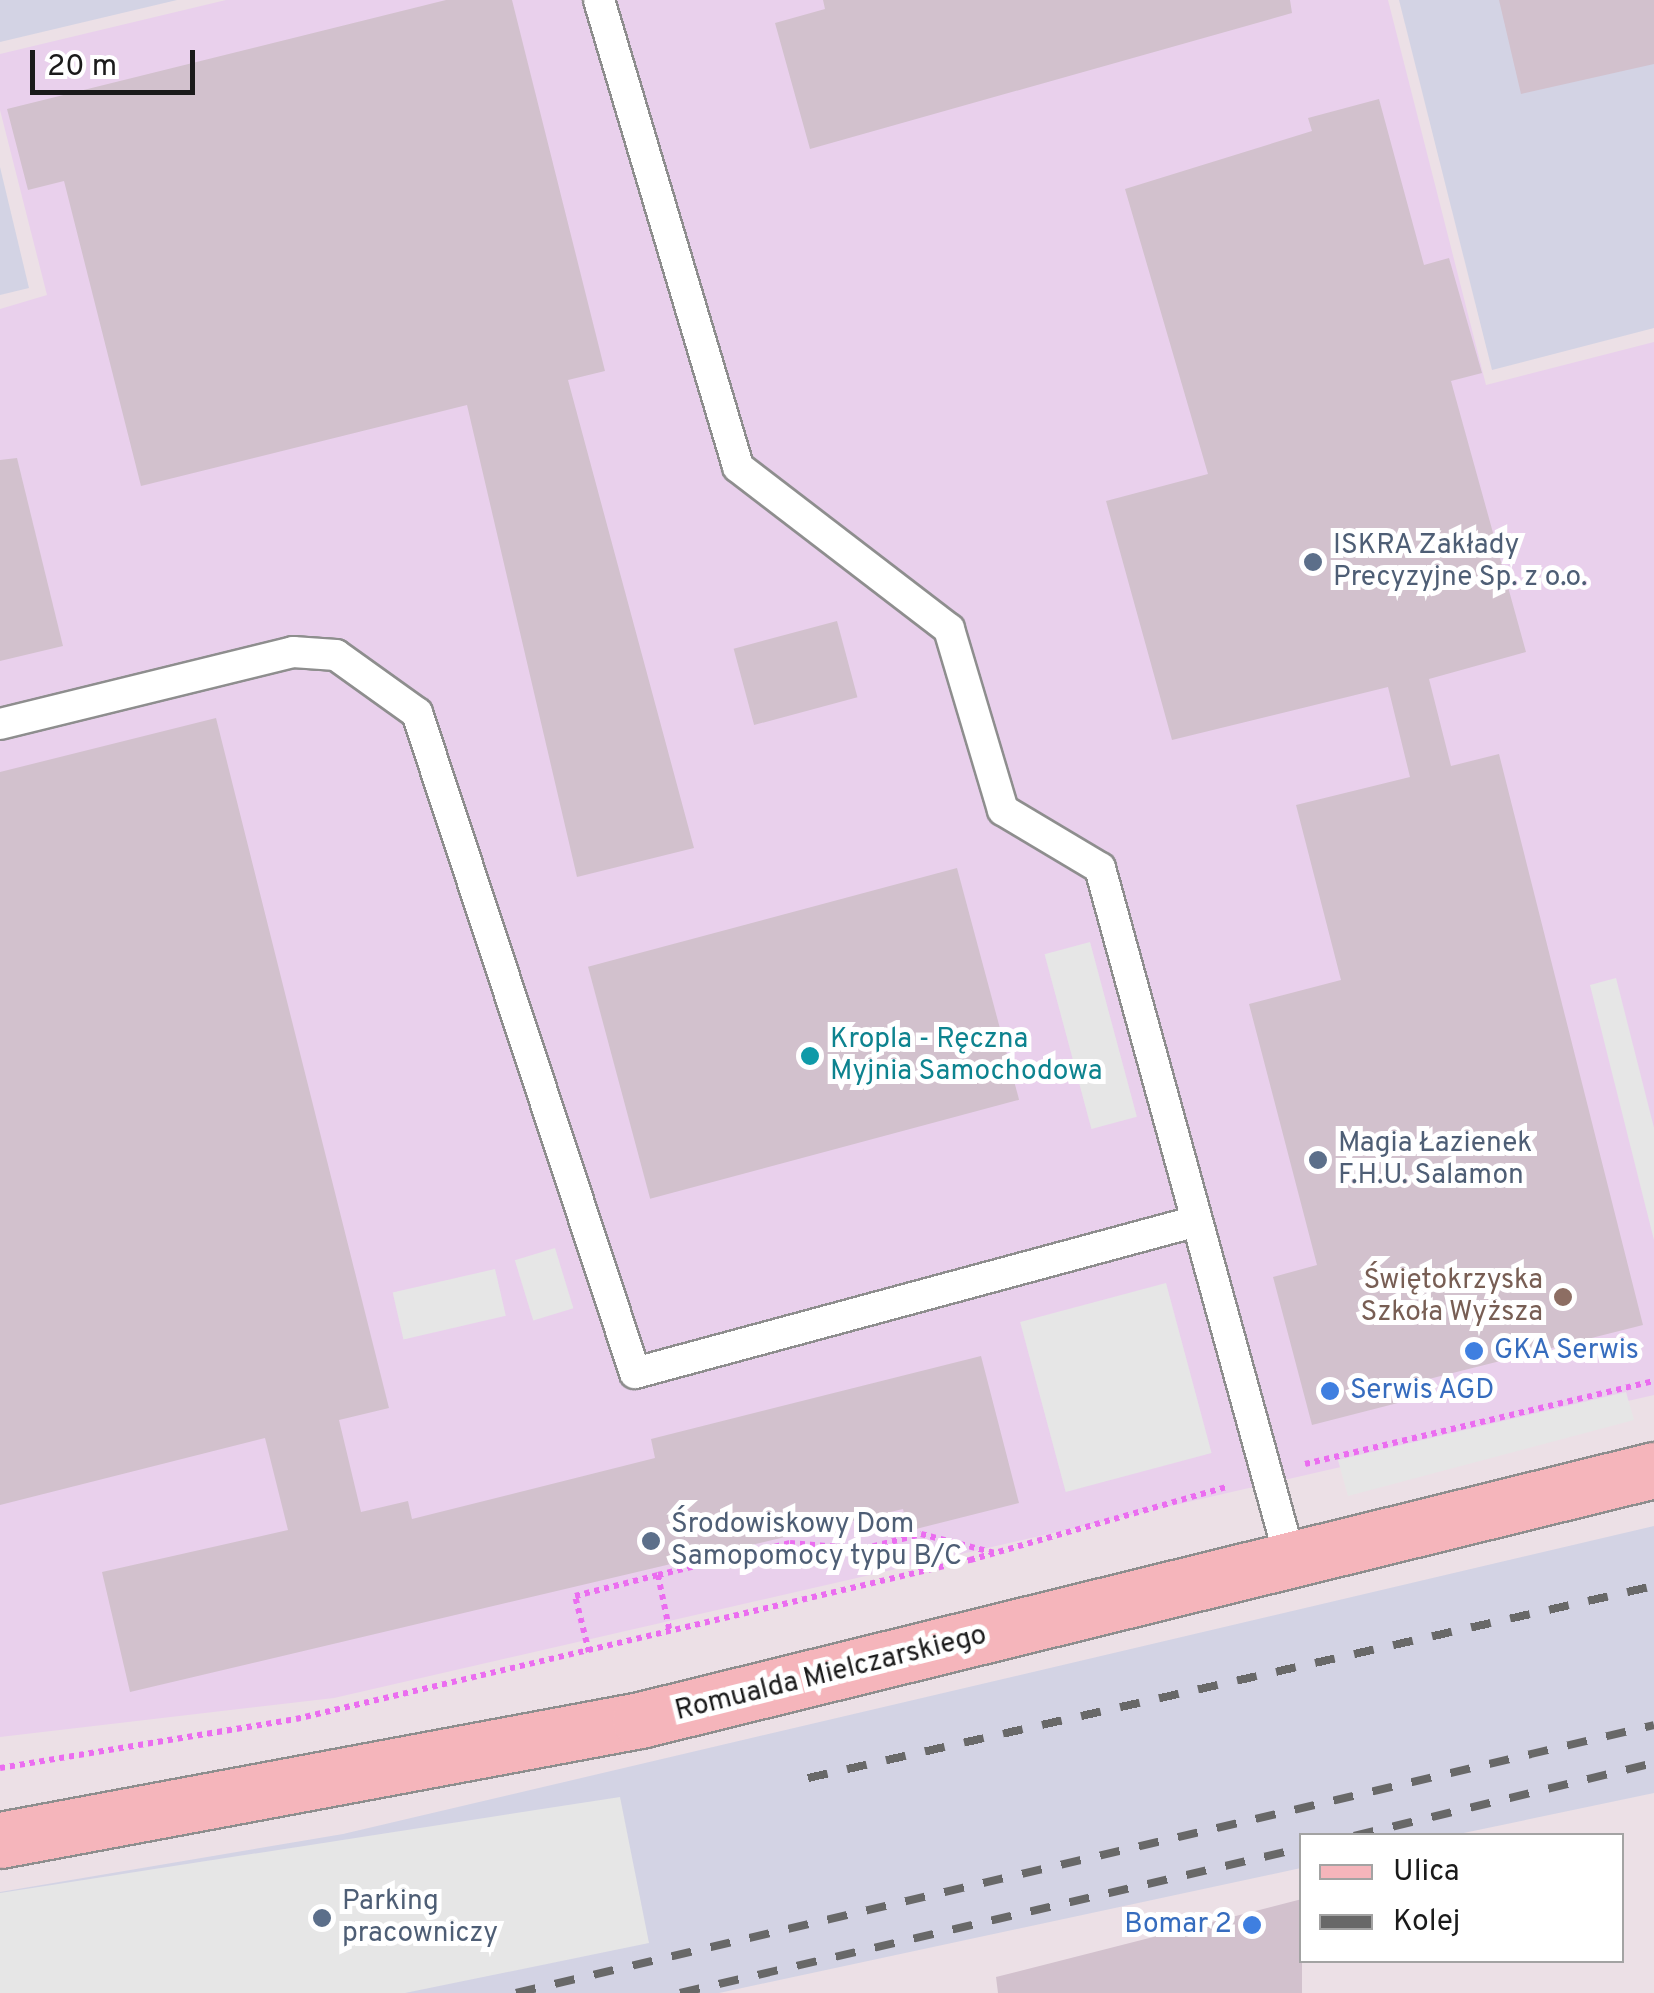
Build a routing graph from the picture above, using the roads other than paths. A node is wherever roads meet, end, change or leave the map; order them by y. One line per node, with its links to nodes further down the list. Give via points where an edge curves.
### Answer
1 (599, 0): 3 (lane, via 738,467 949,629 1003,810 1100,868)
2 (0, 724): 3 (lane, via 293,652 336,655 417,713 635,1373)
3 (1198, 1221): 5 (lane)
4 (1654, 1470): 5 (street, Romualda Mielczarskiego)
5 (1291, 1562): 6 (street, Romualda Mielczarskiego, via 640,1720)
6 (0, 1840)

